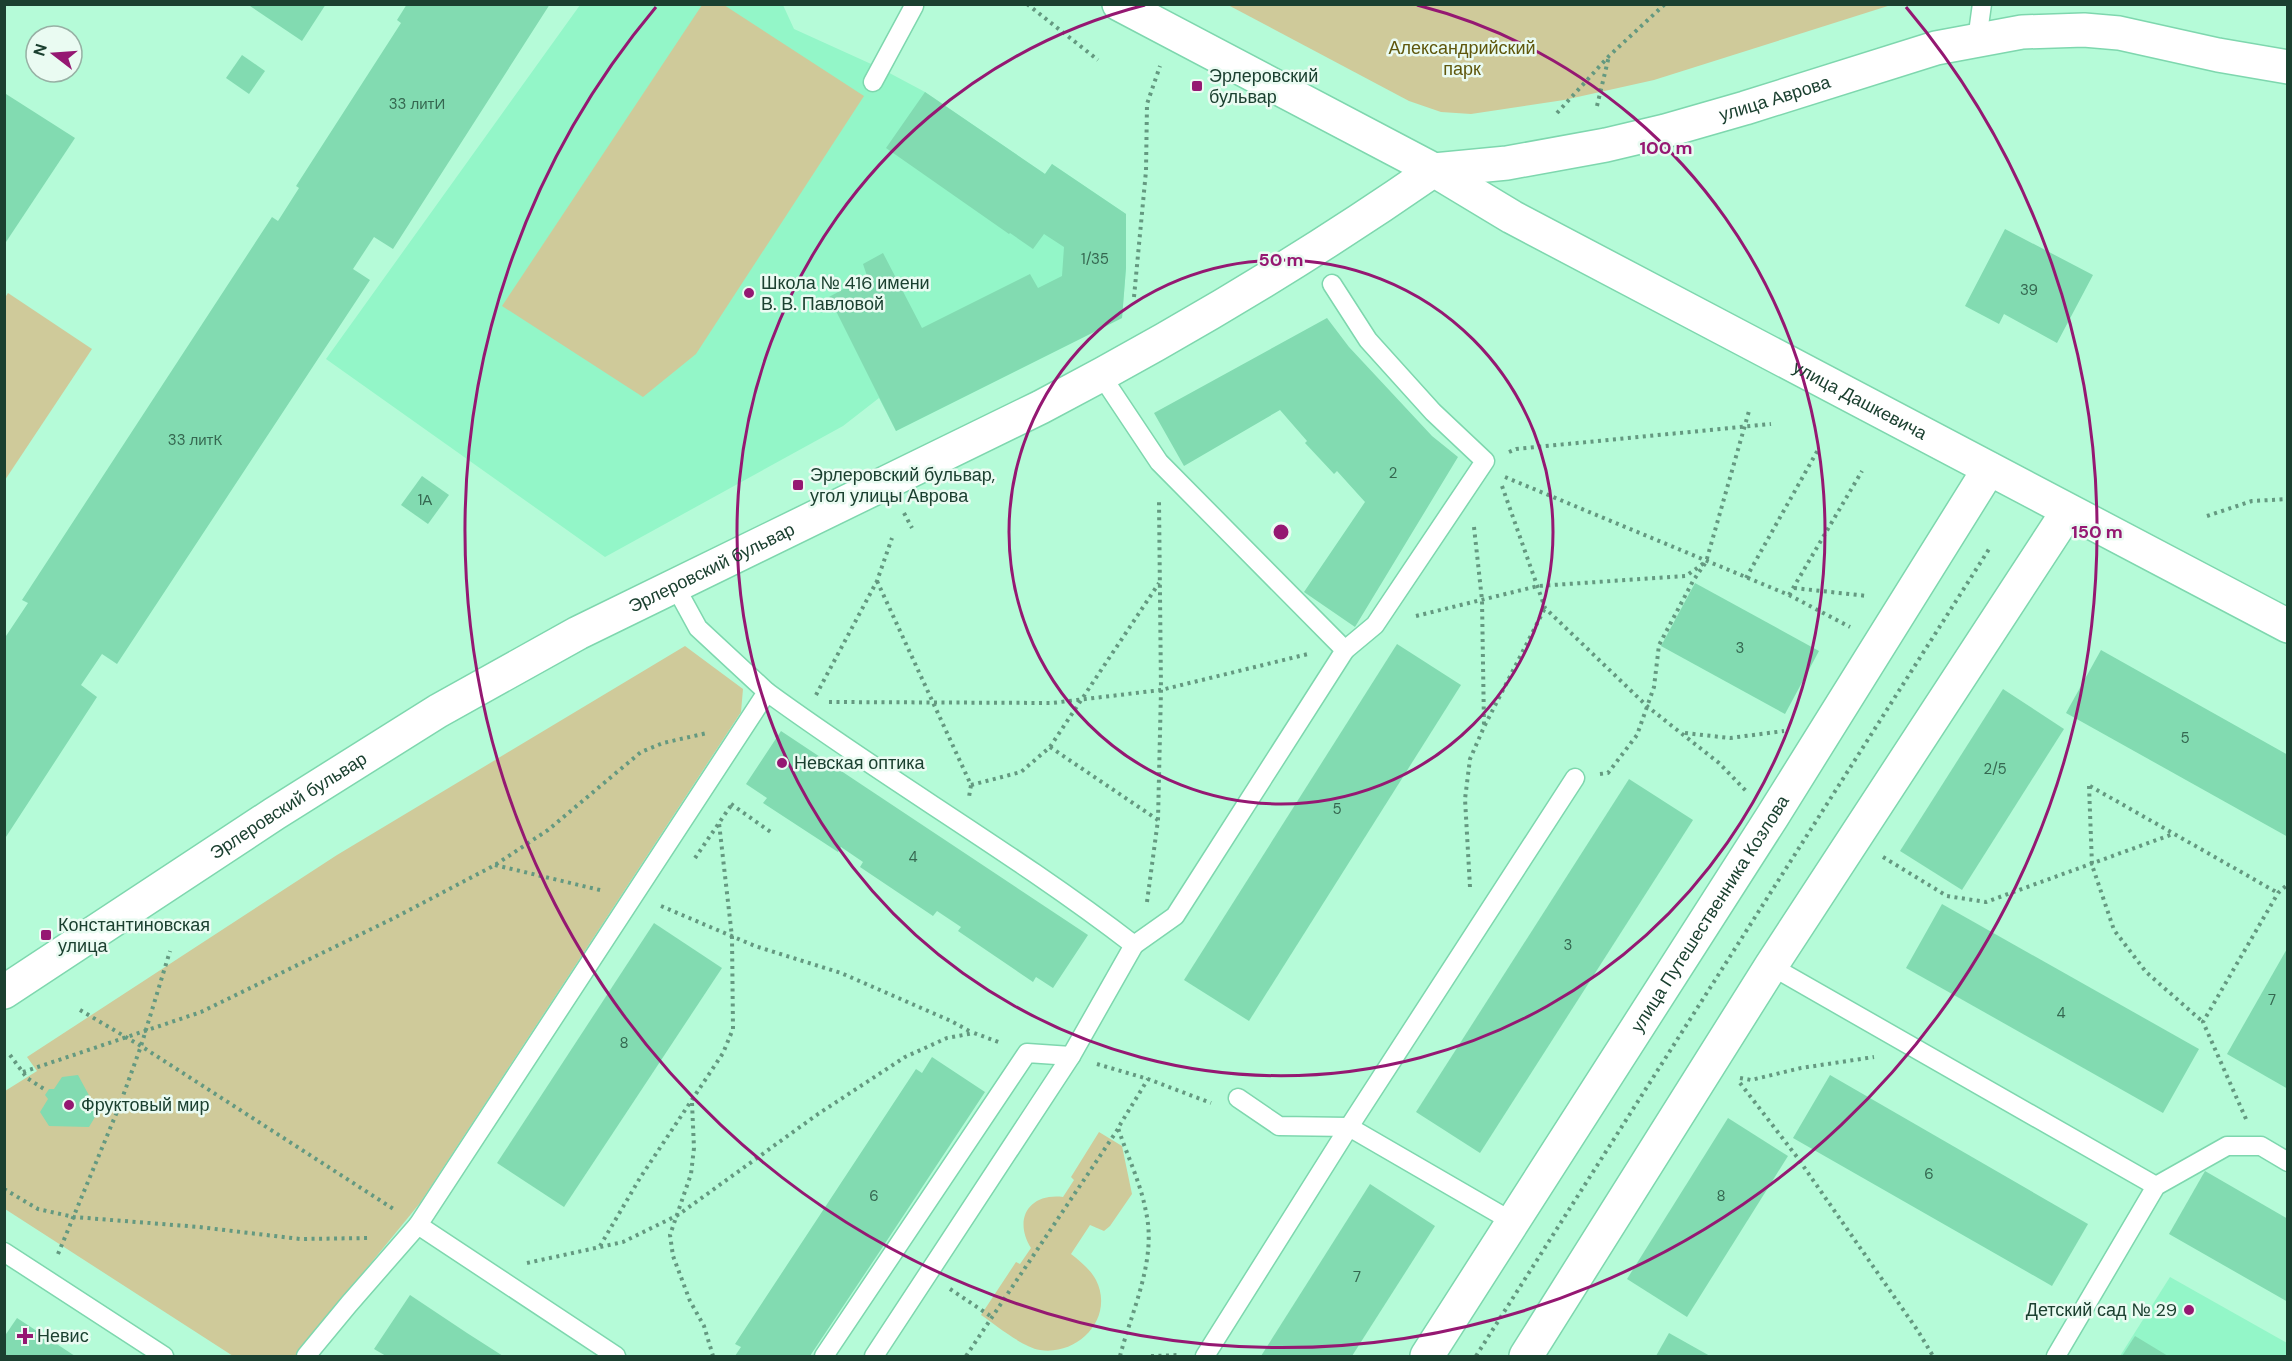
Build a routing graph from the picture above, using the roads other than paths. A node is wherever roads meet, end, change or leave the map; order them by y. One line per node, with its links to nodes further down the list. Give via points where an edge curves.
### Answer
1 (1119, 4): 7 (street)
2 (1982, 4): 4 (lane)
3 (914, 6): 6 (lane)
4 (1977, 40): 5 (street, улица Аврова, via 2022,32 2119,33); 7 (street, улица Аврова, via 1936,48 1665,131 1507,163)
5 (2288, 67)
6 (873, 82)
7 (1434, 170): 9 (street, Эрлеровский бульвар, via 1286,267); 10 (street, улица Дашкевича, via 1512,217)
8 (1332, 284): 14 (lane, via 1368,340 1433,412 1485,461 1375,626)
9 (1101, 375): 12 (street, Эрлеровский бульвар); 14 (lane, via 1159,462)
10 (1989, 469): 11 (street, улица Дашкевича); 25 (street, улица Путешественника Козлова)
11 (2068, 511): 13 (street, улица Дашкевича); 18 (street)
12 (675, 586): 15 (lane, via 698,628); 19 (street, Эрлеровский бульвар, via 578,633 438,711)
13 (2288, 626)
14 (1345, 650): 17 (lane, via 1175,916)
15 (767, 692): 17 (lane, via 1076,900); 26 (lane)
16 (1575, 778): 22 (lane)
17 (1134, 945): 20 (lane)
18 (1771, 966): 24 (lane); 35 (street)
19 (4, 992)
20 (1071, 1056): 31 (lane, via 1027,1053); 32 (lane)
21 (1238, 1098): 22 (lane, via 1279,1126)
22 (1349, 1127): 25 (lane); 33 (lane)
23 (2288, 1162): 24 (lane, via 2261,1146 2228,1146)
24 (2156, 1186): 36 (lane)
25 (1513, 1222): 34 (street, улица Путешественника Козлова)
26 (418, 1225): 29 (lane); 30 (lane)
27 (4, 1252): 28 (lane)
28 (164, 1356)
29 (306, 1356)
30 (616, 1356)
31 (824, 1356)
32 (874, 1356)
33 (1205, 1356)
34 (1427, 1356)
35 (1526, 1356)
36 (2056, 1356)

